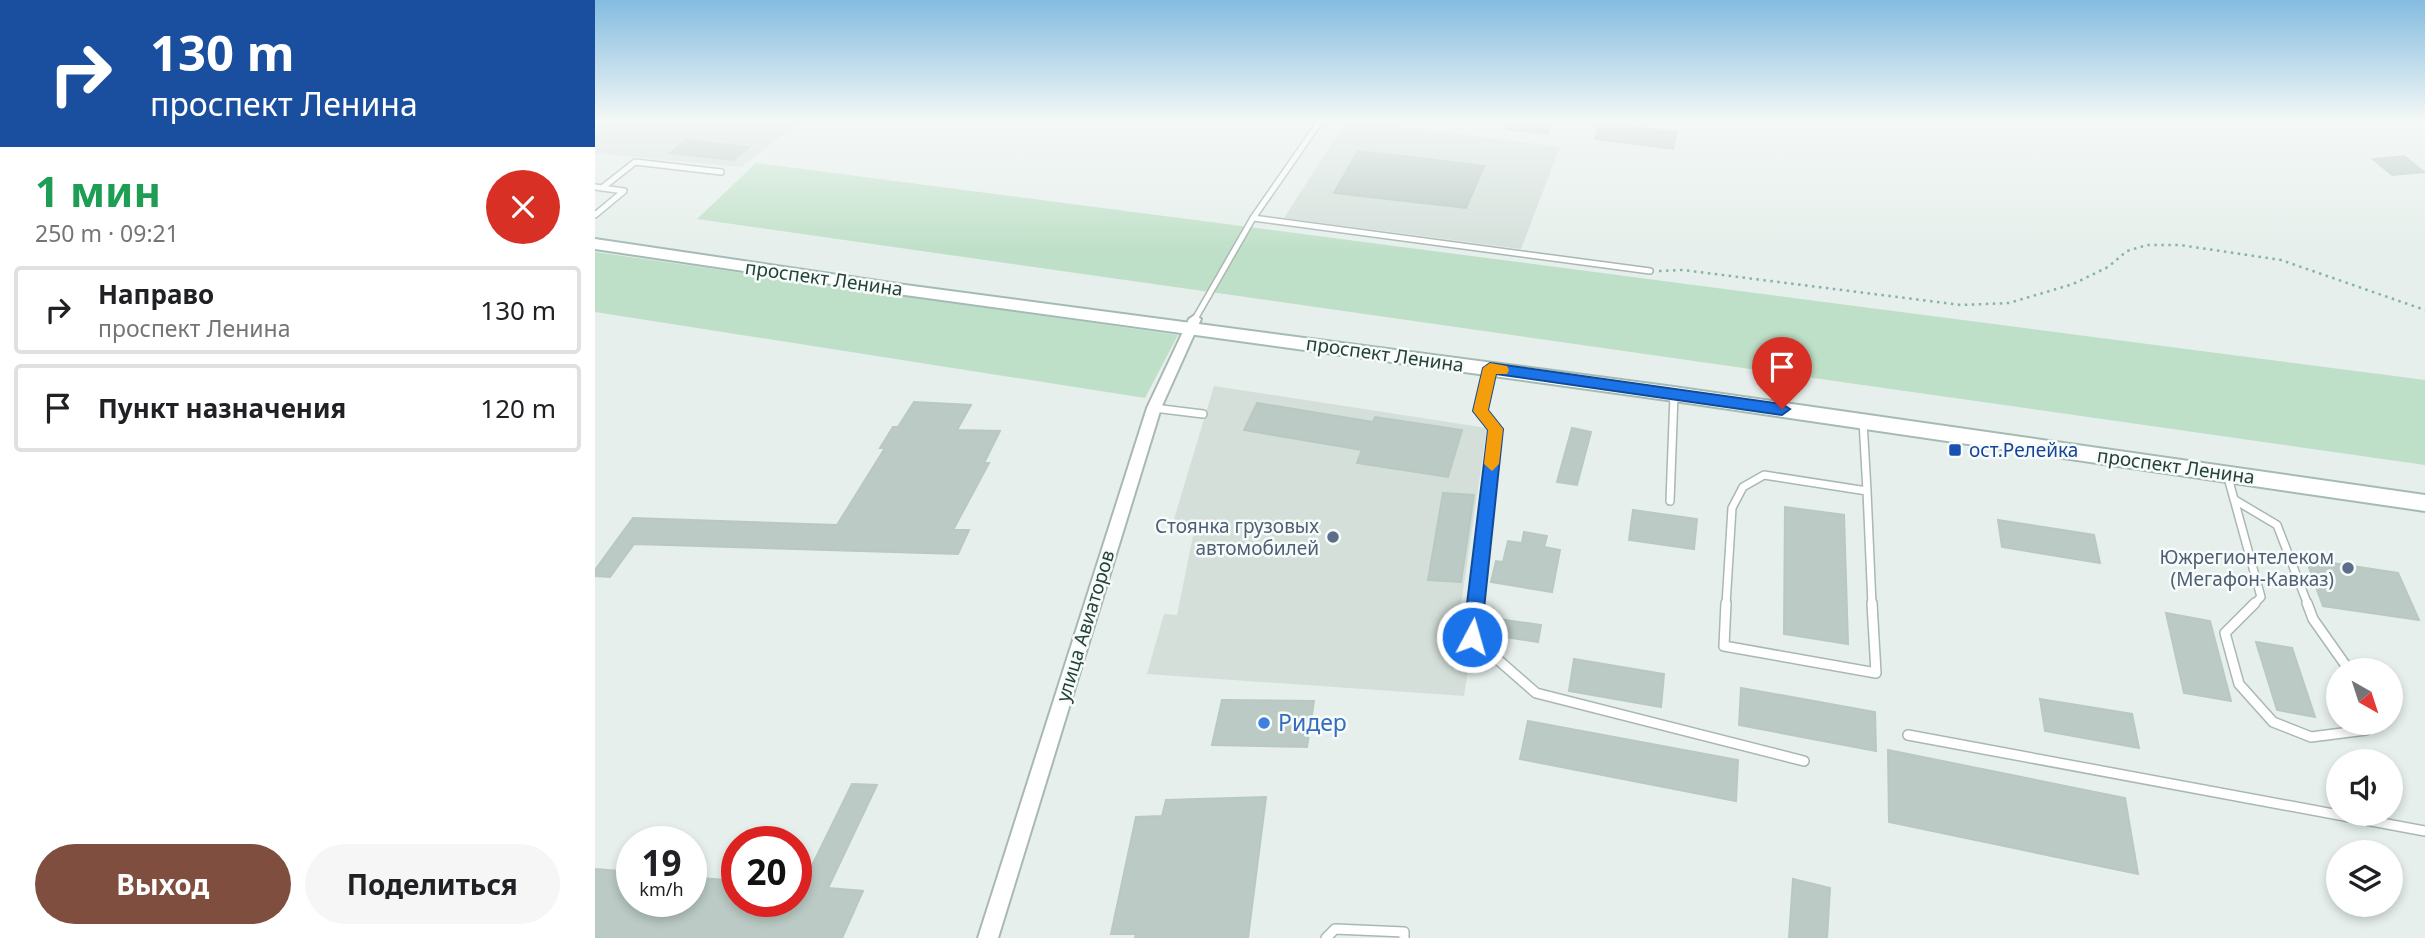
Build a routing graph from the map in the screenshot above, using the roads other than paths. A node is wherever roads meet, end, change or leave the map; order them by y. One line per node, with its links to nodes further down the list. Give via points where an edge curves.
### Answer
1 (632, 164): 5 (lane)
2 (650, 164): 4 (lane)
3 (1291, 164): 7 (lane)
4 (721, 172)
5 (598, 188): 6 (lane, via 624,191)
6 (595, 215)
7 (1253, 218): 10 (lane); 11 (lane)
8 (595, 236): 11 (main road, проспект Ленина)
9 (595, 244): 11 (main road, проспект Ленина)
10 (1650, 271)
11 (1193, 324): 12 (main road, проспект Ленина); 14 (street, улица Авиаторов); 19 (main road, проспект Ленина)
12 (1490, 368): 13 (main road, проспект Ленина); 26 (lane, via 1480,411 1495,429 1472,637 1536,693)
13 (1674, 394): 16 (main road, проспект Ленина); 21 (lane)
14 (1154, 408): 15 (lane); 28 (street, улица Авиаторов)
15 (1203, 414)
16 (1863, 421): 17 (main road, проспект Ленина); 18 (lane)
17 (2226, 474): 20 (lane); 22 (main road, проспект Ленина)
18 (1868, 491): 18 (lane, via 1876,673 1724,646 1732,508 1743,487 1764,475)
19 (2425, 491)
20 (2235, 500): 23 (lane, via 2277,525 2313,619); 25 (lane, via 2261,597 2225,633 2239,684 2273,722 2311,737)
21 (1669, 501)
22 (2425, 503)
23 (2341, 658)
24 (1908, 735): 27 (lane)
25 (2327, 735)
26 (1804, 761)
27 (2425, 831)
28 (988, 938)
29 (1327, 938): 30 (lane, via 1335,929 1404,932)
30 (1404, 938)

